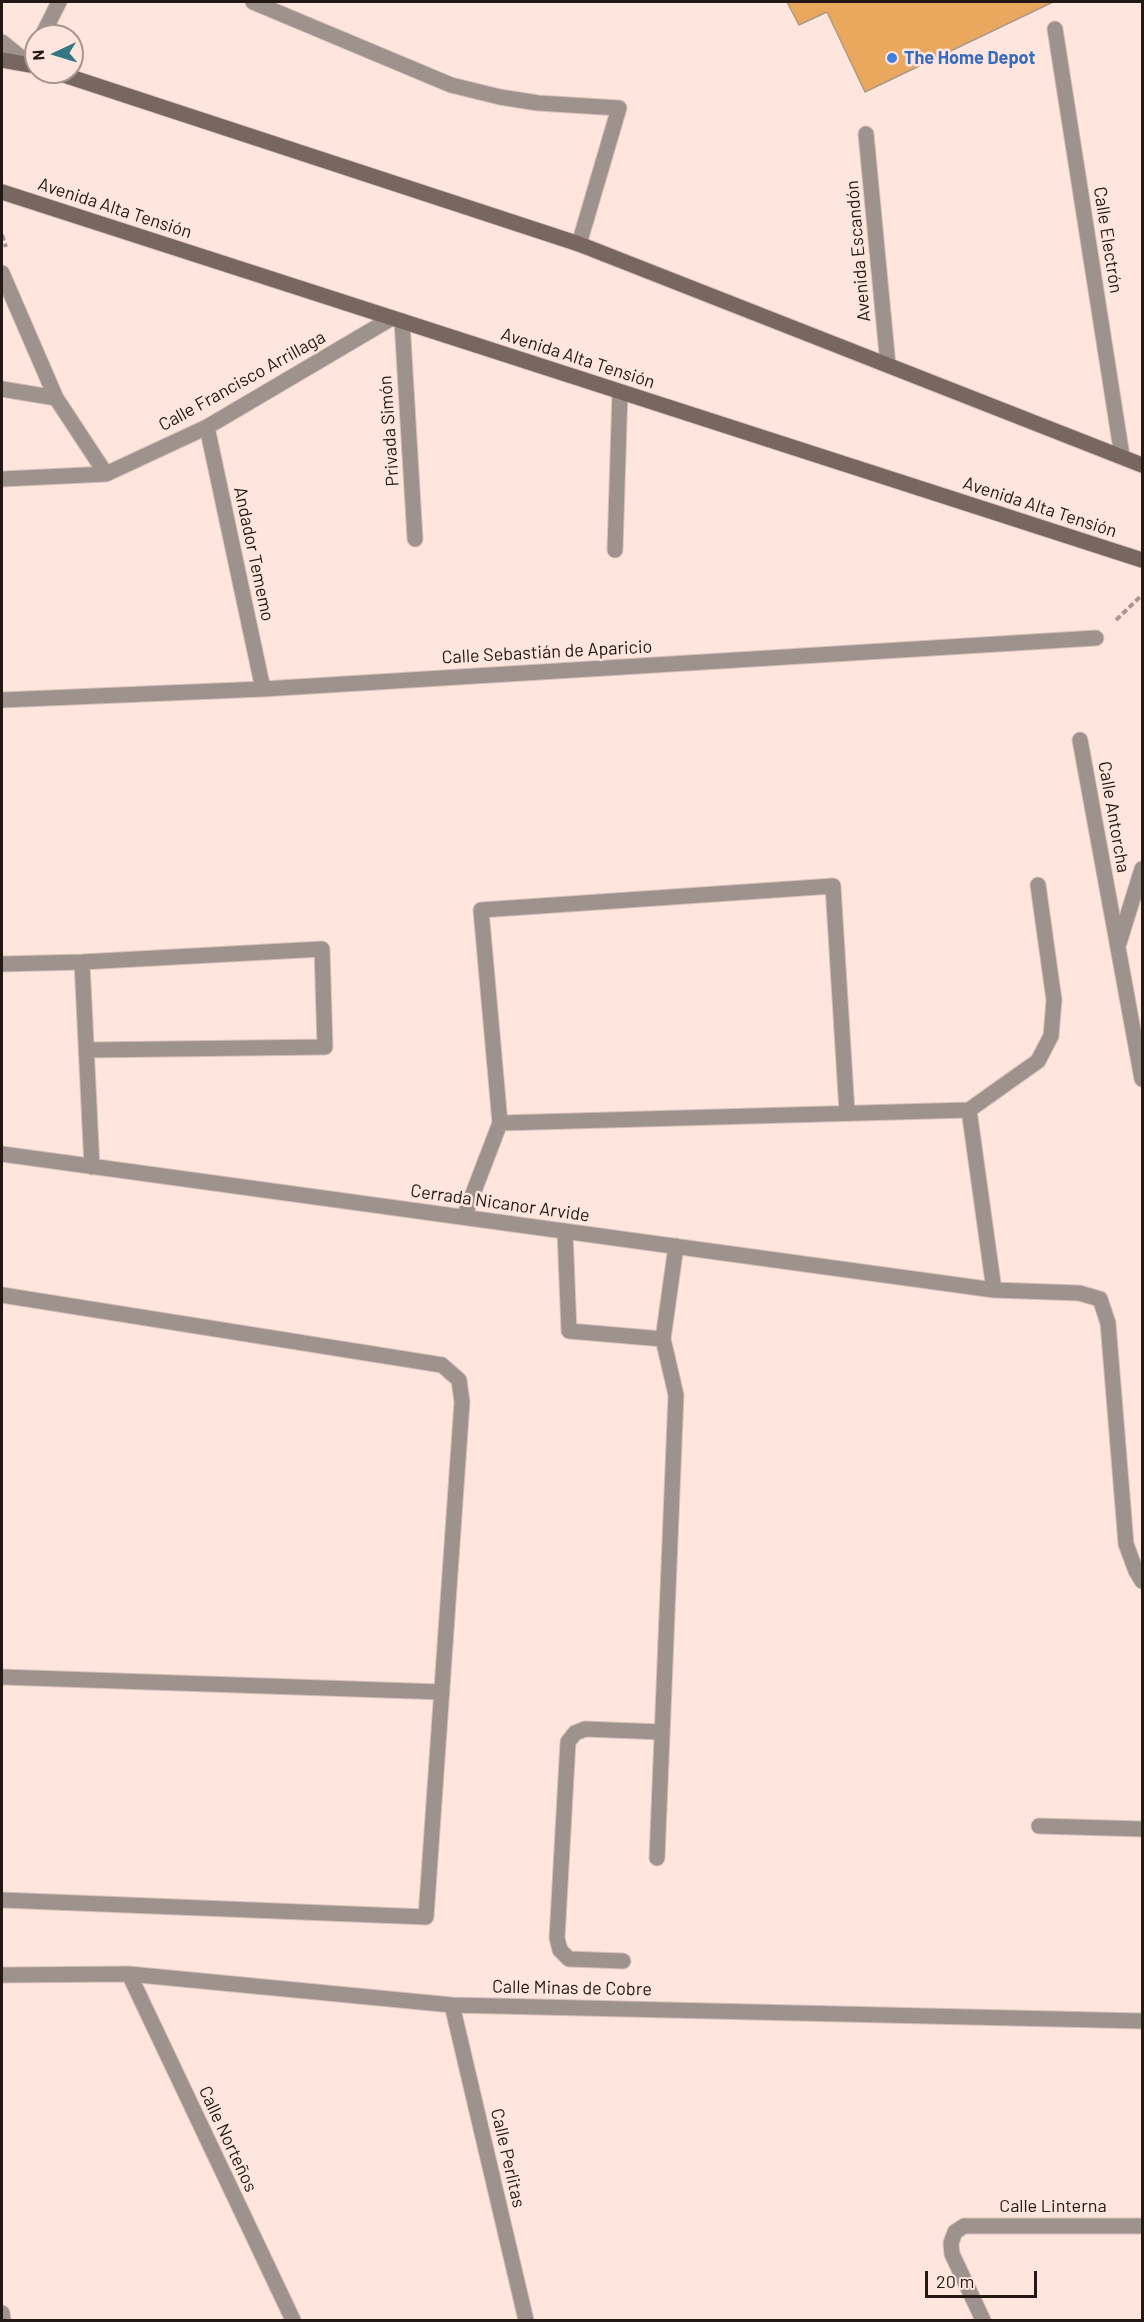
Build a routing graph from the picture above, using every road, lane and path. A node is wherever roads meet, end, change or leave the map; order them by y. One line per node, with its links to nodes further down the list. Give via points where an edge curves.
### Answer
1 (59, 2): 3 (street)
2 (253, 2): 12 (street, via 451,85 538,103 619,108)
3 (48, 24)
4 (1056, 29): 20 (street, Calle Electrón)
5 (2, 42): 6 (street)
6 (24, 59)
7 (2, 60): 8 (main road)
8 (24, 64)
9 (84, 82): 12 (main road)
10 (866, 134): 15 (street, Avenida Escandón)
11 (2, 192): 14 (main road, Avenida Alta Tensión)
12 (579, 244): 15 (main road)
13 (2, 273): 18 (street)
14 (397, 320): 17 (main road, Avenida Alta Tensión); 19 (street, Calle Francisco Arrillaga); 24 (street, Privada Simón)
15 (888, 365): 20 (main road)
16 (2, 389): 18 (street)
17 (621, 392): 25 (street); 26 (main road, Avenida Alta Tensión)
18 (56, 398): 22 (street)
19 (207, 427): 22 (street, Calle Francisco Arrillaga); 29 (street, Andador Tememo)
20 (1122, 456): 21 (main road)
21 (1143, 465)
22 (106, 474): 23 (street, Calle Francisco Arrillaga)
23 (2, 480)
24 (415, 539)
25 (615, 550)
26 (1143, 560)
27 (1143, 596): 28 (path)
28 (1096, 638): 29 (street, Calle Sebastián de Aparicio)
29 (263, 689): 30 (street, Calle Sebastián de Aparicio)
30 (2, 700)
31 (1080, 740): 34 (street, Calle Antorcha)
32 (1143, 869): 34 (street)
33 (1038, 885): 39 (street, via 1054,1000 1052,1036 1038,1061)
34 (1118, 947): 38 (street, Calle Antorcha)
35 (82, 962): 36 (street); 37 (street); 37 (street, via 322,949 325,1047)
36 (2, 964)
37 (87, 1050): 43 (street)
38 (1143, 1079)
39 (969, 1110): 40 (street); 47 (street)
40 (847, 1112): 41 (street); 41 (street, via 833,886 481,910)
41 (500, 1123): 44 (street)
42 (2, 1154): 43 (street, Cerrada Nicanor Arvide)
43 (92, 1167): 44 (street, Cerrada Nicanor Arvide)
44 (464, 1217): 45 (street, Cerrada Nicanor Arvide)
45 (565, 1231): 46 (street, Cerrada Nicanor Arvide); 49 (street, via 569,1331)
46 (676, 1246): 47 (street, Cerrada Nicanor Arvide); 49 (street)
47 (994, 1290): 50 (street, Cerrada Nicanor Arvide, via 1079,1293 1100,1299 1108,1323 1126,1544)
48 (2, 1295): 52 (street, via 442,1365 459,1380 462,1402)
49 (663, 1339): 53 (street, via 676,1395)
50 (1143, 1581)
51 (2, 1677): 52 (street)
52 (442, 1692): 57 (street, via 426,1917)
53 (662, 1732): 56 (street); 58 (street, via 585,1729 568,1742 557,1938 560,1950 569,1959)
54 (1038, 1826): 55 (street)
55 (1143, 1829)
56 (657, 1858)
57 (2, 1900)
58 (623, 1961)
59 (129, 1974): 60 (street, Calle Minas de Cobre); 61 (street, Calle Minas de Cobre); 66 (street, Calle Norteños)
60 (2, 1975)
61 (452, 2005): 62 (street, Calle Minas de Cobre); 67 (street, Calle Perlitas)
62 (1143, 2021)
63 (1143, 2226): 68 (street, Calle Linterna, via 964,2226 955,2232 952,2254)
64 (2, 2313): 65 (street)
65 (3, 2320)
66 (293, 2320)
67 (526, 2320)
68 (982, 2320)

